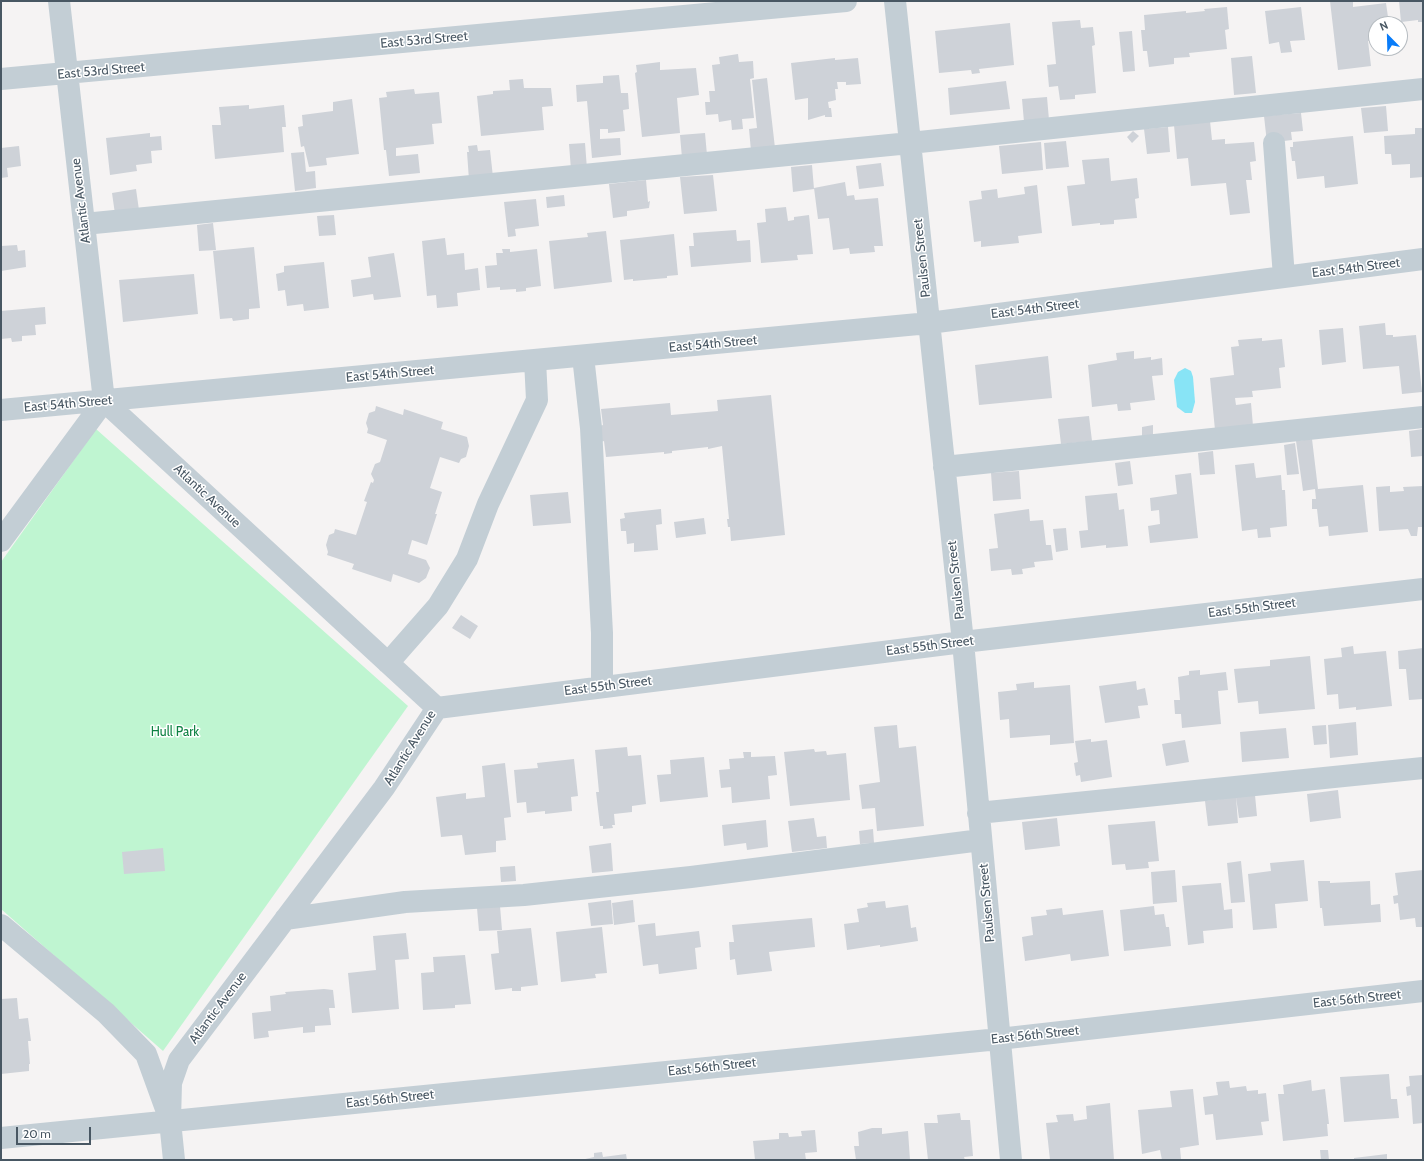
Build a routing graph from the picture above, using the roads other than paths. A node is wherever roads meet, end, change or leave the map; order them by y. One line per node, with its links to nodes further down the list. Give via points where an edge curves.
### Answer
1 (59, 1): 4 (street, Atlantic Avenue)
2 (846, 1): 4 (street, East 53rd Street)
3 (895, 1): 8 (street, Paulsen Street)
4 (67, 74): 5 (street, East 53rd Street); 9 (street, Atlantic Avenue)
5 (1, 79)
6 (1423, 89): 8 (street)
7 (1274, 142): 11 (street)
8 (910, 144): 9 (street); 12 (street, Paulsen Street)
9 (84, 224): 15 (street, Atlantic Avenue)
10 (1423, 259): 11 (street, East 54th Street)
11 (1284, 277): 12 (street, East 54th Street)
12 (929, 323): 13 (street, East 54th Street); 18 (street, Paulsen Street)
13 (583, 356): 14 (street, East 54th Street); 23 (street, via 591,428 602,633)
14 (535, 360): 15 (street, East 54th Street); 22 (street, via 537,400 488,504 467,559 438,606)
15 (104, 401): 16 (street, East 54th Street); 19 (street); 22 (street, Atlantic Avenue)
16 (1, 410)
17 (1423, 417): 18 (street)
18 (944, 467): 21 (street, Paulsen Street)
19 (1, 541)
20 (1423, 589): 21 (street, East 55th Street)
21 (963, 642): 23 (street, East 55th Street); 26 (street, Paulsen Street)
22 (388, 662): 24 (street, Atlantic Avenue)
23 (602, 687): 24 (street, East 55th Street)
24 (437, 708): 28 (street, Atlantic Avenue, via 384,788)
25 (1423, 768): 26 (street)
26 (978, 813): 27 (street, Paulsen Street)
27 (981, 840): 28 (street, via 692,877 524,895 404,902); 31 (street, Paulsen Street)
28 (285, 919): 32 (street, Atlantic Avenue, via 179,1060 171,1083)
29 (1, 925): 32 (street, Atlantic Avenue, via 106,1013 146,1054)
30 (1423, 991): 31 (street, East 56th Street)
31 (999, 1039): 32 (street, East 56th Street); 35 (street, Paulsen Street)
32 (170, 1121): 33 (street, East 56th Street); 34 (street, Atlantic Avenue)
33 (1, 1138)
34 (174, 1160)
35 (1011, 1160)

